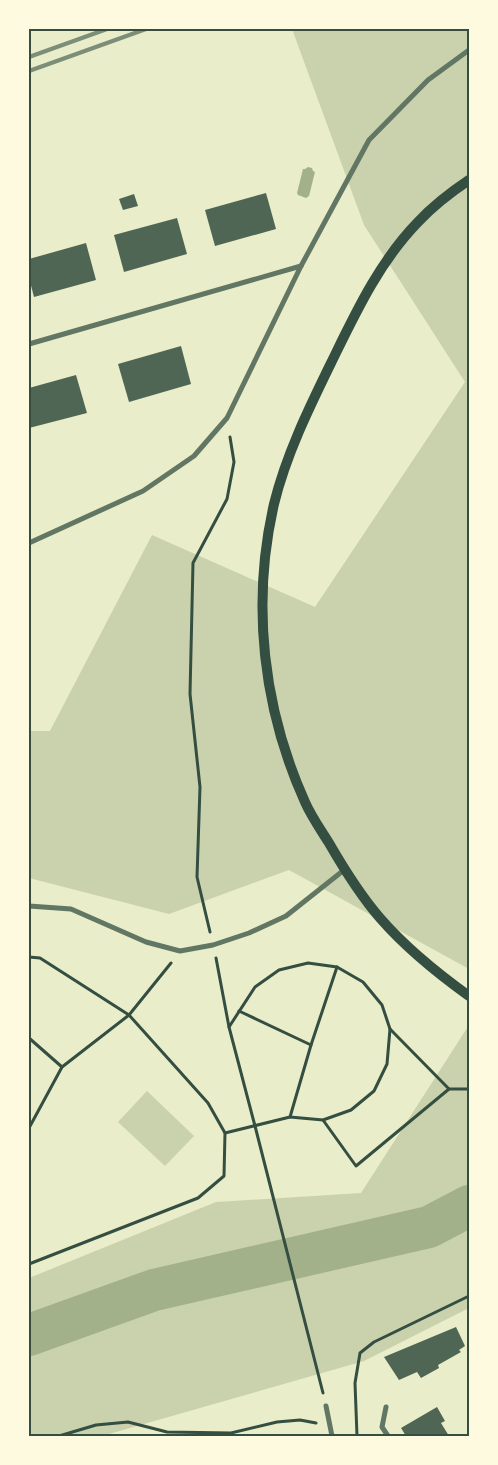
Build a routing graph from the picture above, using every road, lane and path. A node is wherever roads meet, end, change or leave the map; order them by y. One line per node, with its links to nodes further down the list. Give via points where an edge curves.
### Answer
1 (469, 50): 3 (street, via 428,80 369,140)
2 (469, 180): 7 (main road, via 418,221 391,254 369,289 298,435 275,504 267,544 262,602 270,696 290,768 306,805)
3 (301, 266): 4 (street); 5 (street)
4 (29, 344)
5 (227, 418): 6 (street, via 194,456 143,491); 9 (path, via 234,462 227,499 193,563 191,638 190,694 200,787 197,877)
6 (29, 543)
7 (344, 870): 9 (street, via 286,916 249,933); 13 (main road, via 379,918 420,959)
8 (29, 906): 10 (street, via 71,909 146,942)
9 (213, 944): 10 (street); 16 (path)
10 (180, 951): 15 (path)
11 (29, 957): 15 (path, via 40,958)
12 (337, 967): 14 (path, via 308,963 279,970 255,987); 17 (path, via 363,982 382,1005); 19 (path)
13 (469, 996)
14 (239, 1011): 16 (path); 19 (path)
15 (129, 1015): 20 (path); 27 (path, via 208,1103)
16 (229, 1027): 25 (path)
17 (390, 1029): 21 (path); 24 (path, via 387,1064 374,1090 351,1110)
18 (29, 1038): 20 (path)
19 (311, 1045): 23 (path)
20 (62, 1067): 26 (path)
21 (449, 1089): 22 (path); 24 (path, via 356,1166)
22 (469, 1089)
23 (290, 1117): 24 (path); 25 (path)
24 (322, 1120)
25 (256, 1126): 27 (path); 30 (path)
26 (29, 1128)
27 (225, 1133): 28 (path, via 224,1176 198,1198)
28 (29, 1264)
29 (469, 1296): 35 (path, via 374,1342 360,1353 355,1383)
30 (326, 1406): 32 (street)
31 (386, 1407): 36 (street, via 382,1427)
32 (330, 1426): 33 (path, via 300,1420 231,1433 167,1432 128,1422 96,1425); 34 (street)
33 (59, 1436)
34 (332, 1436)
35 (357, 1436)
36 (388, 1436)

